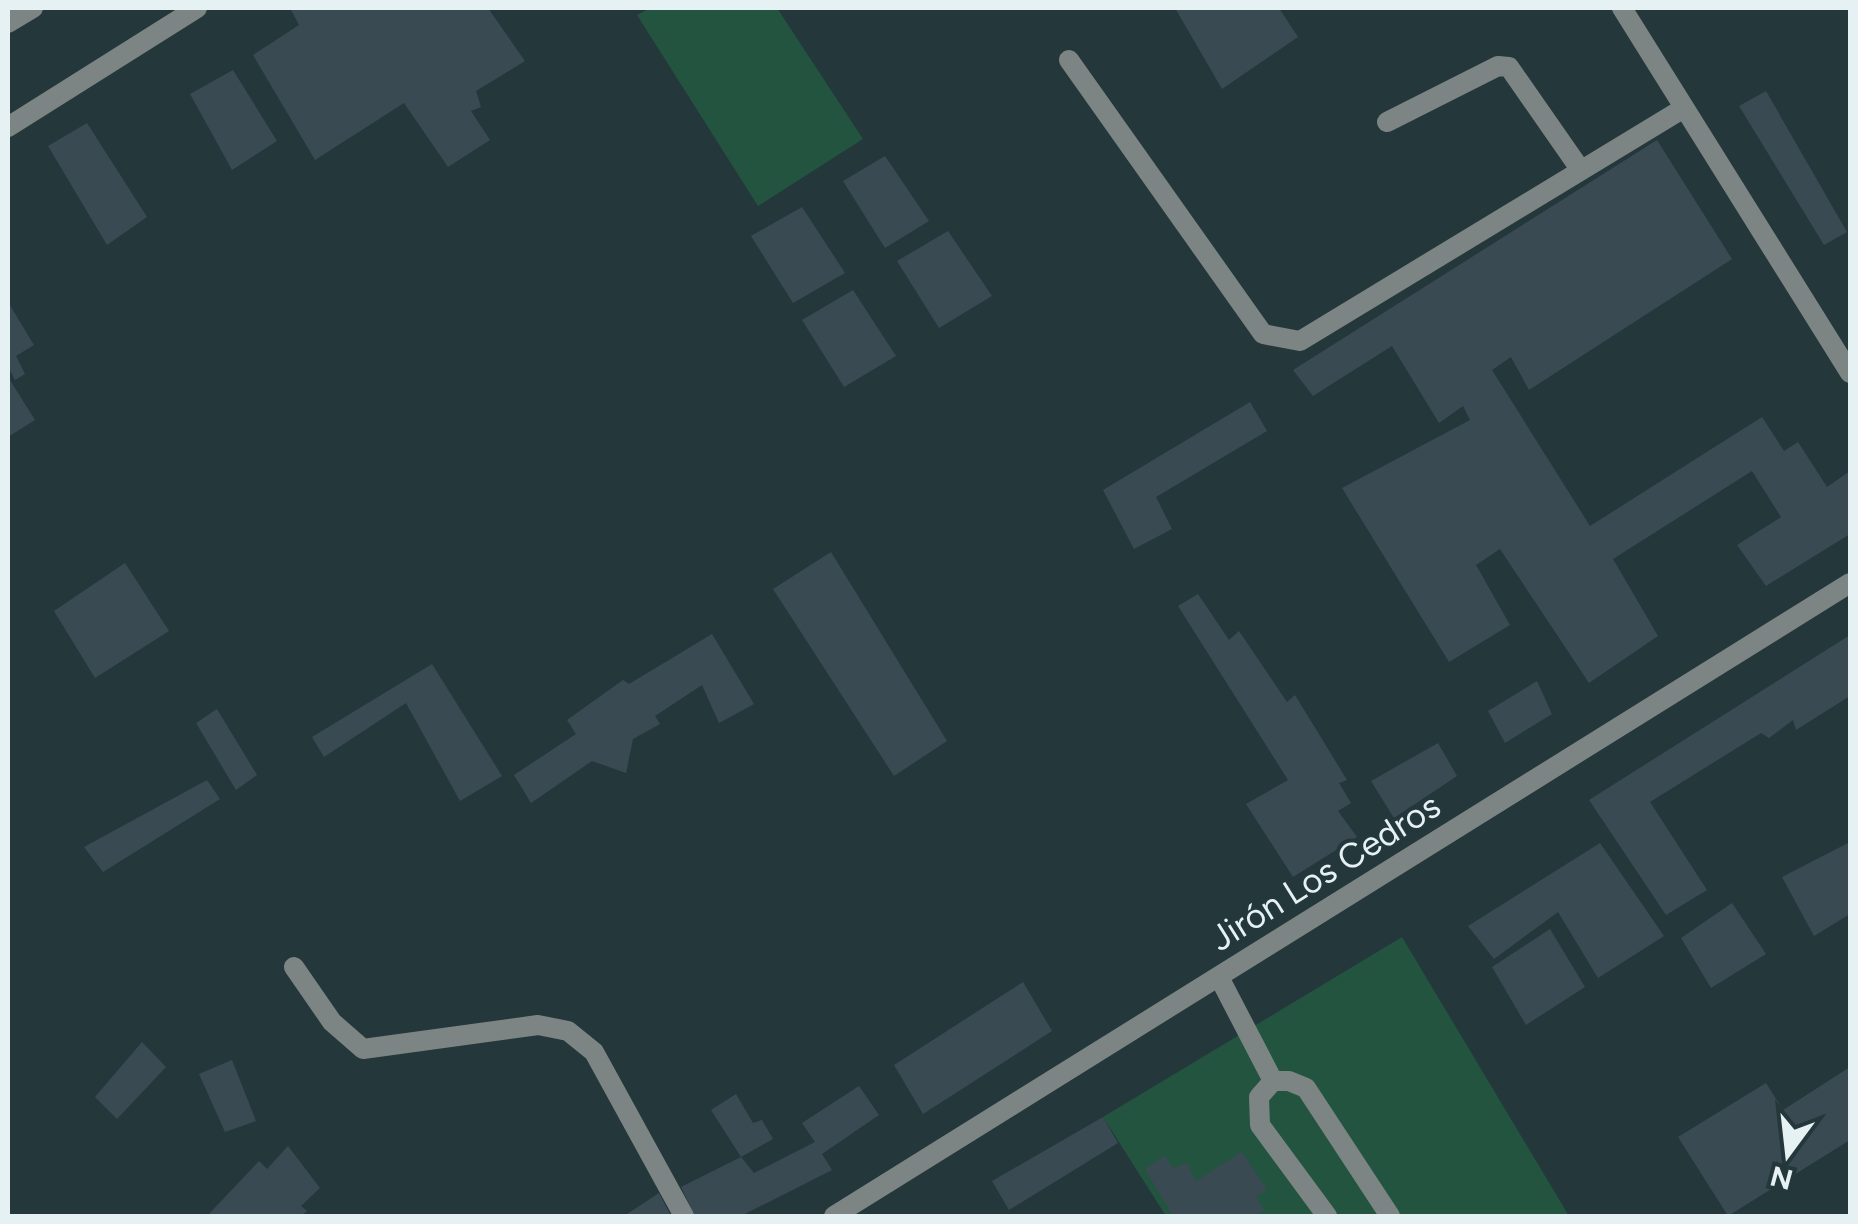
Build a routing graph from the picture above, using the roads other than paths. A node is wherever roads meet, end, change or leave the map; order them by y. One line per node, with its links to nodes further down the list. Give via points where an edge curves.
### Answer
1 (33, 8): 4 (street)
2 (197, 8): 8 (street)
3 (1622, 8): 6 (street)
4 (8, 23)
5 (1069, 60): 9 (street, via 1264,334 1278,339 1300,341)
6 (1684, 108): 9 (street); 10 (street)
7 (1387, 122): 9 (street, via 1498,66 1509,67)
8 (8, 127)
9 (1580, 169)
10 (1850, 373)
11 (1850, 584): 13 (street, Jirón Los Cedros)
12 (294, 967): 15 (street, via 332,1022 363,1048 538,1025 568,1031 594,1052)
13 (1218, 977): 14 (street); 16 (street, Jirón Los Cedros)
14 (1274, 1081): 17 (street, via 1259,1098 1260,1124); 18 (street, via 1306,1088)
15 (684, 1216)
16 (834, 1216)
17 (1327, 1216)
18 (1390, 1216)

